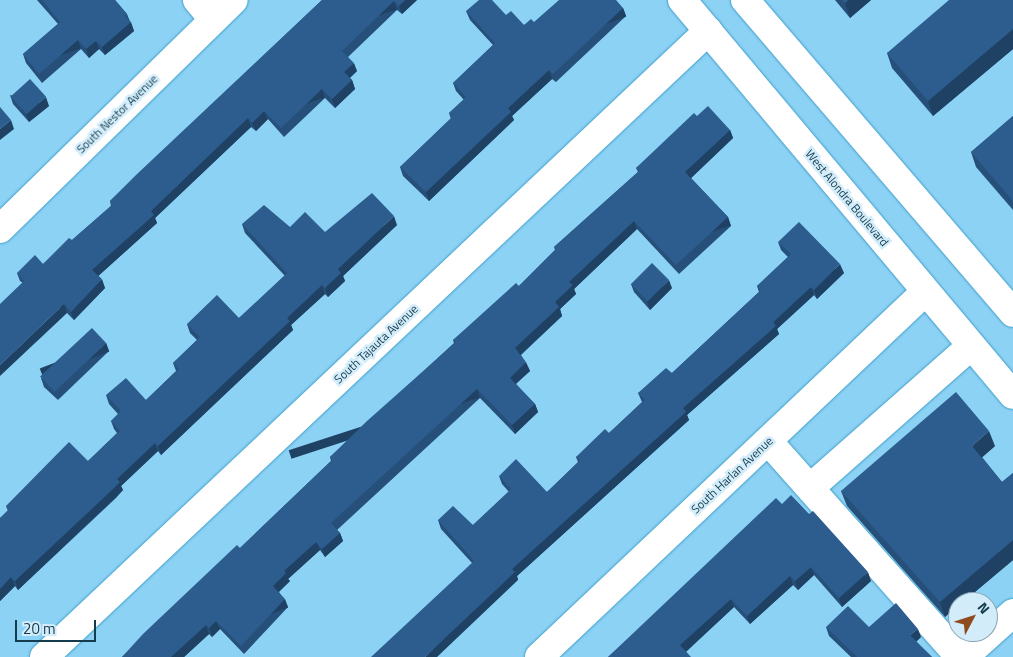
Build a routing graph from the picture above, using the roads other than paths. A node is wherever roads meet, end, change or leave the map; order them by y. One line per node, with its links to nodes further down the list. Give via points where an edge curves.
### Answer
1 (234, 0): 4 (street, South Nestor Avenue)
2 (682, 0): 5 (street, West Alondra Boulevard)
3 (745, 0): 8 (street)
4 (205, 10): 6 (street, South Nestor Avenue)
5 (708, 31): 7 (street, West Alondra Boulevard); 14 (street, South Tajauta Avenue)
6 (0, 228)
7 (925, 292): 9 (street, West Alondra Boulevard); 11 (street, South Harlan Avenue)
8 (1013, 313)
9 (971, 346): 10 (street, West Alondra Boulevard); 12 (street)
10 (1013, 395)
11 (768, 441): 12 (street); 15 (street, South Harlan Avenue)
12 (810, 488): 16 (street)
13 (1013, 613): 17 (street)
14 (44, 657)
15 (539, 657)
16 (960, 657)
17 (964, 657)

